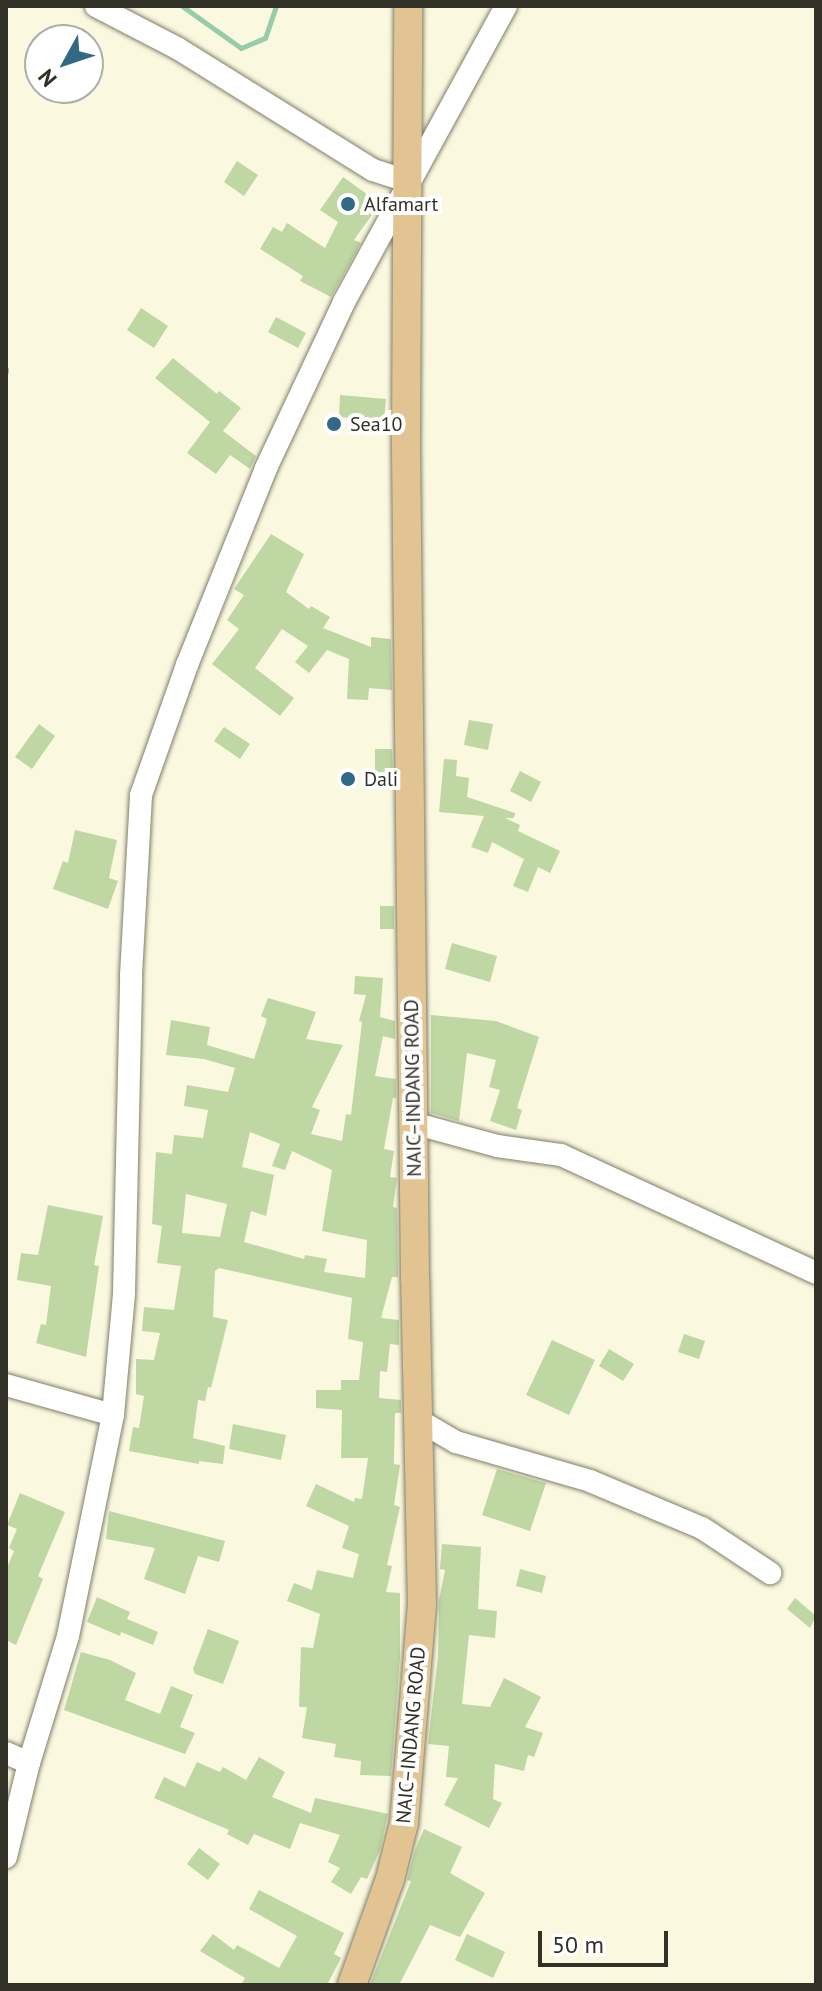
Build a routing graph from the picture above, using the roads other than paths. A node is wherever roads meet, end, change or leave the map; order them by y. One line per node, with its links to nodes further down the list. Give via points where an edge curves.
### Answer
1 (96, 6): 4 (street, via 177,48 373,170)
2 (408, 6): 4 (main road, NAIC–INDANG ROAD)
3 (506, 6): 4 (street)
4 (410, 182): 5 (main road, NAIC–INDANG ROAD, via 406,441); 8 (street, via 344,302 266,468 141,795 124,1293)
5 (413, 1123): 6 (street, via 497,1146 561,1155); 9 (main road, NAIC–INDANG ROAD)
6 (816, 1273)
7 (6, 1385): 8 (street)
8 (113, 1415): 12 (street, via 68,1636)
9 (420, 1421): 10 (street, via 456,1442 590,1481 702,1528); 14 (main road, NAIC–INDANG ROAD, via 422,1605 404,1823)
10 (770, 1573)
11 (6, 1753): 12 (street)
12 (29, 1763): 13 (street)
13 (6, 1857)
14 (352, 1985)

